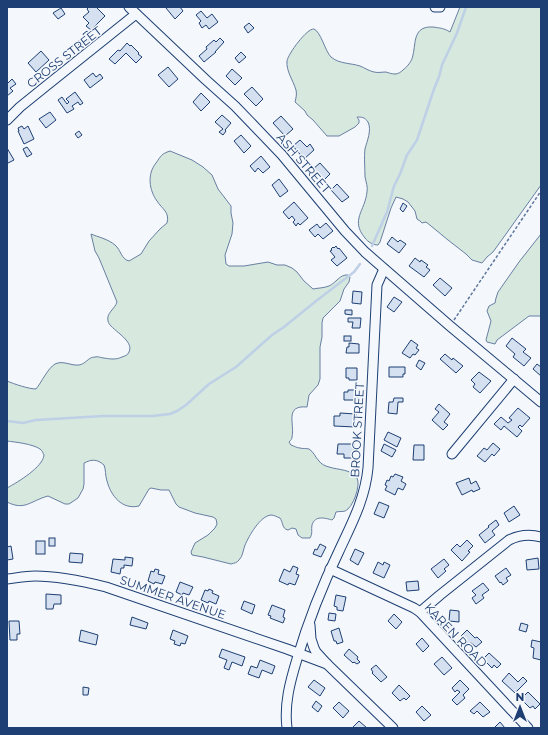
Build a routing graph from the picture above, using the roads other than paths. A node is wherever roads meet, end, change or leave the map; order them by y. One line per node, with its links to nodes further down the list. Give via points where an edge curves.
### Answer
1 (129, 7): 4 (street, ASH STREET)
2 (435, 7): 3 (street)
3 (440, 7)
4 (136, 14): 5 (street, CROSS STREET); 6 (street, ASH STREET, via 255,126 345,231)
5 (7, 120)
6 (384, 269): 7 (street, ASH STREET); 11 (street, BROOK STREET, via 377,285 366,486)
7 (514, 379): 8 (street, ASH STREET); 9 (street)
8 (541, 402)
9 (452, 454)
10 (541, 537): 13 (street, via 524,535 509,540)
11 (330, 569): 13 (street, KAREN ROAD); 14 (street, BROOK STREET)
12 (7, 579): 15 (street, SUMMER AVENUE, via 44,576 94,584)
13 (420, 612): 19 (street, KAREN ROAD)
14 (310, 616): 15 (street, BROOK STREET); 16 (street, via 312,643)
15 (299, 653): 16 (street, SUMMER AVENUE); 17 (street, BROOK STREET, via 287,699)
16 (327, 664): 18 (street)
17 (287, 728)
18 (393, 728)
19 (528, 728)

